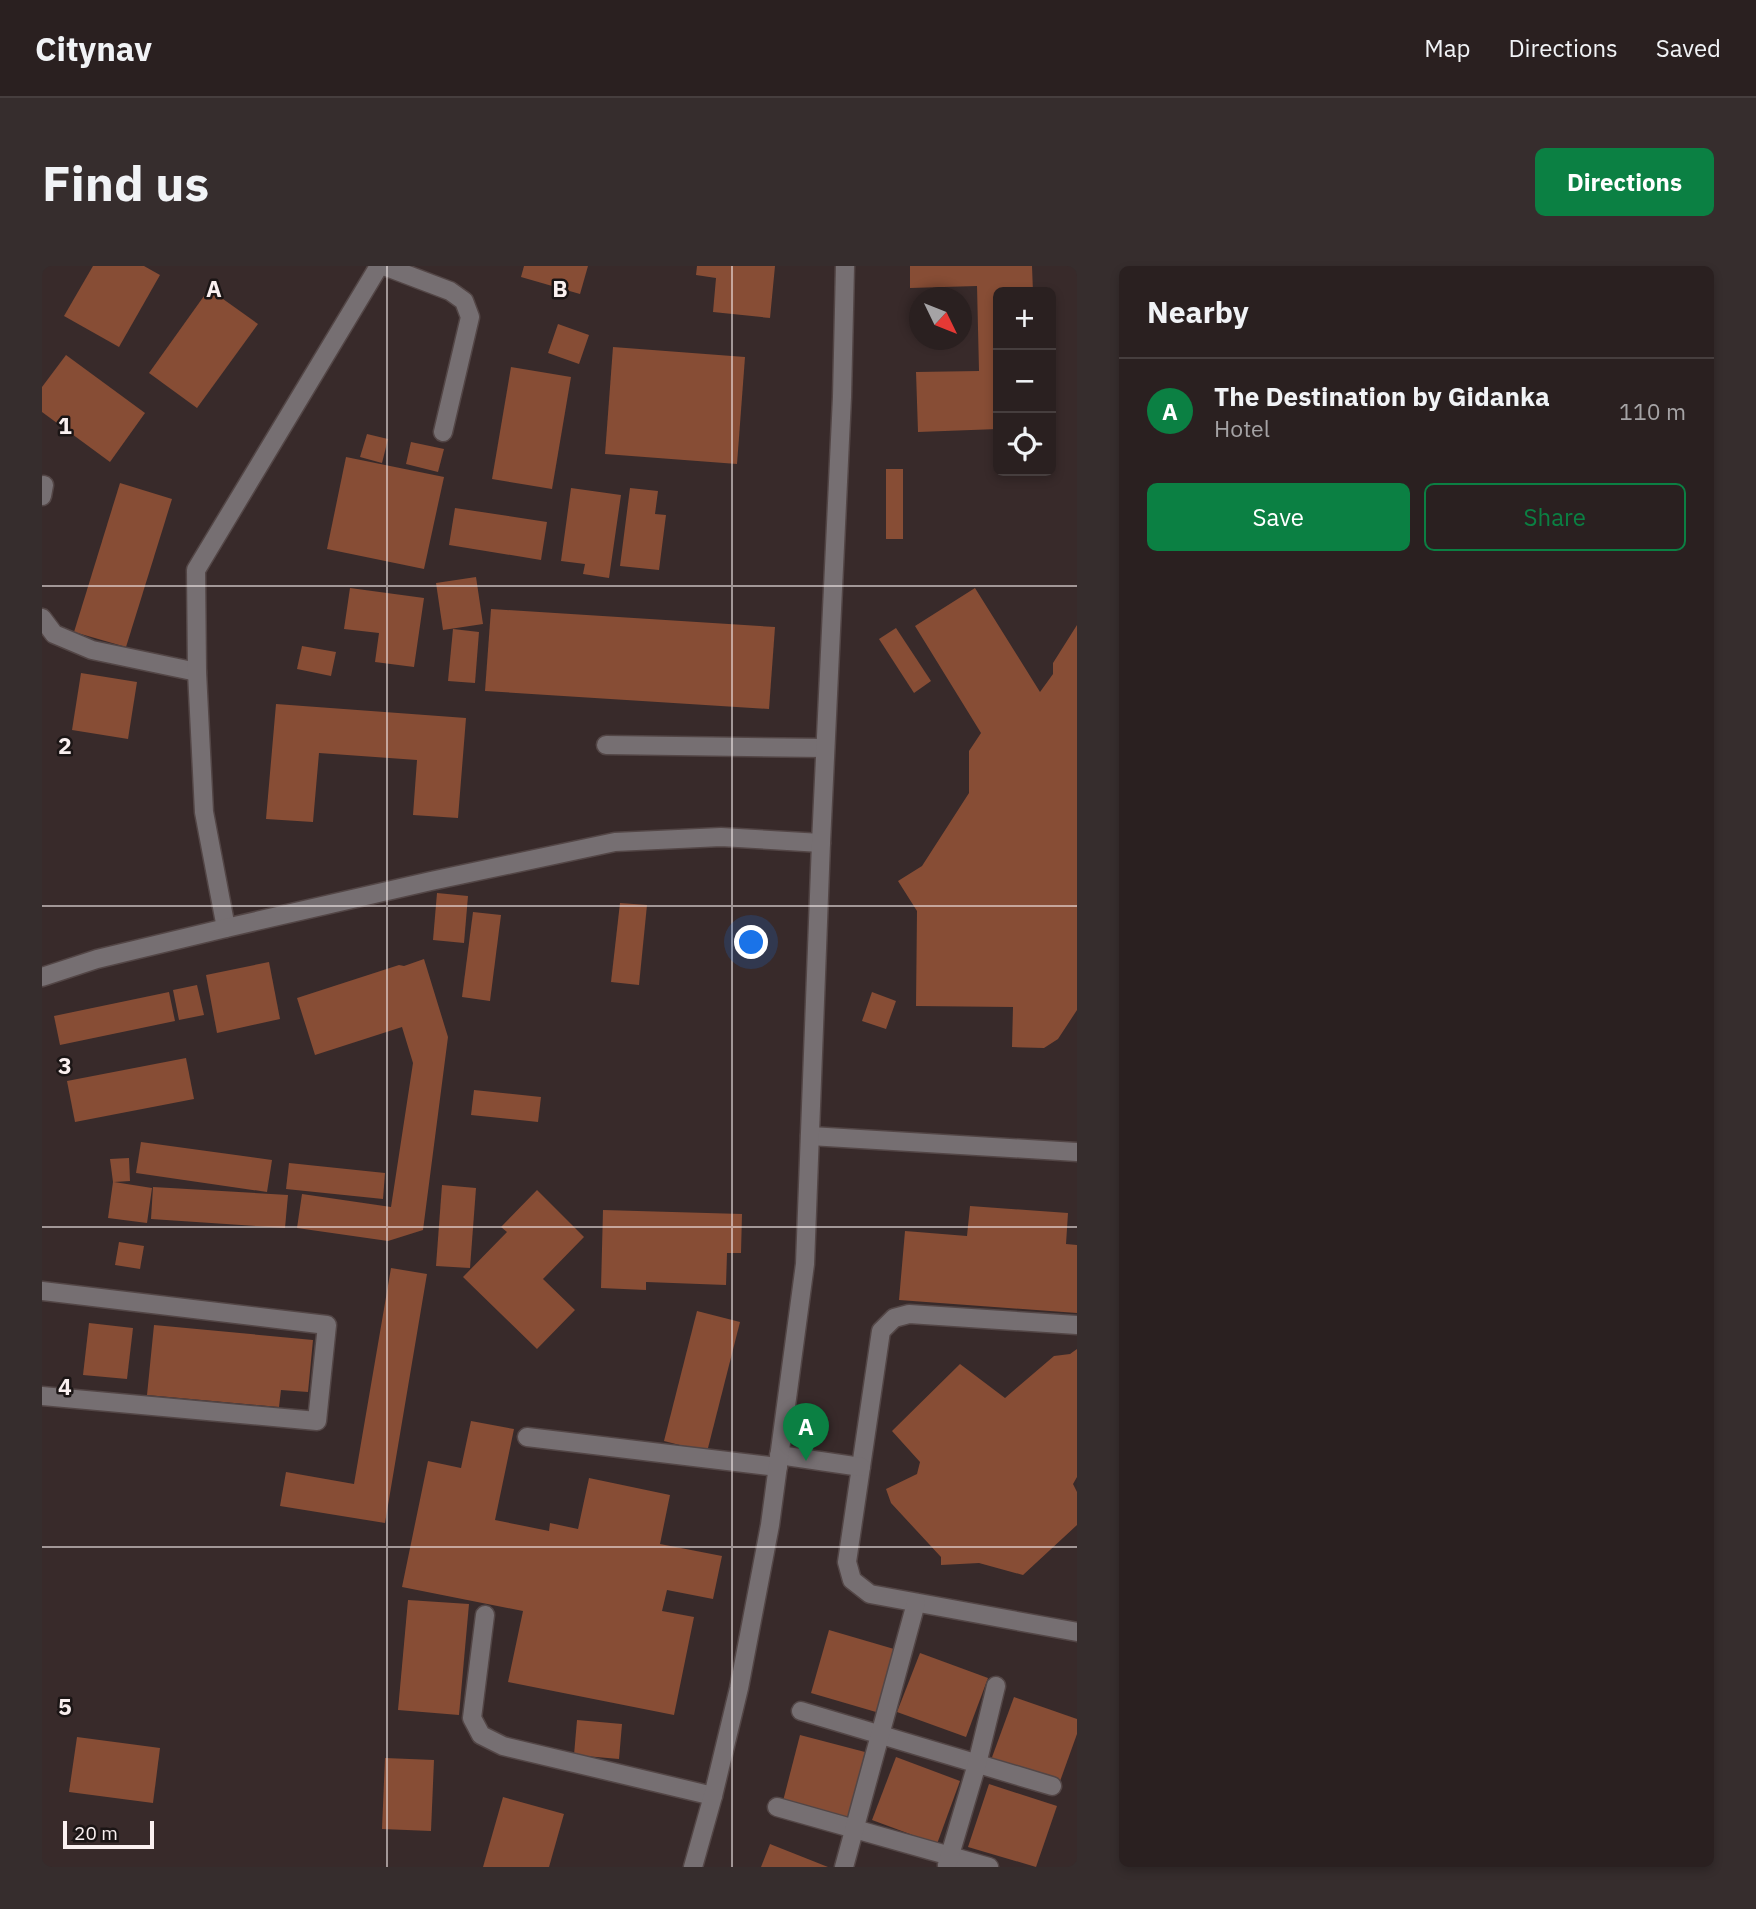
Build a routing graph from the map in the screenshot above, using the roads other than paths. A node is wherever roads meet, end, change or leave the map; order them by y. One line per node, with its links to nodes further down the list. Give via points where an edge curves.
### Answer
1 (381, 266): 3 (street, via 450,291 464,301 470,317); 5 (street, via 196,570)
2 (845, 266): 7 (street)
3 (443, 432)
4 (42, 618): 5 (street, via 54,634 92,650)
5 (197, 672): 9 (street, via 204,812)
6 (606, 745): 7 (street)
7 (825, 748): 8 (street)
8 (821, 843): 9 (street, via 721,837 615,842); 11 (street)
9 (226, 929): 10 (street, via 97,959)
10 (42, 977)
11 (810, 1136): 12 (street); 17 (street, via 804,1264)
12 (1077, 1152)
13 (42, 1291): 15 (street, via 327,1325 317,1421)
14 (1077, 1325): 18 (street, via 909,1314 894,1318 881,1331)
15 (42, 1396)
16 (527, 1437): 17 (street)
17 (778, 1461): 18 (street); 27 (street, via 739,1688)
18 (861, 1467): 19 (street, via 847,1562 852,1580 870,1594)
19 (916, 1603): 21 (street); 24 (street)
20 (485, 1615): 27 (street, via 472,1718 481,1735 503,1746)
21 (1077, 1632)
22 (996, 1686): 25 (street)
23 (801, 1711): 24 (street)
24 (881, 1734): 25 (street); 29 (street)
25 (977, 1764): 26 (street); 30 (street)
26 (1052, 1786)
27 (713, 1796): 31 (street)
28 (777, 1807): 29 (street)
29 (854, 1828): 30 (street); 32 (street)
30 (948, 1861): 33 (street)
31 (693, 1867)
32 (844, 1867)
33 (989, 1867)

